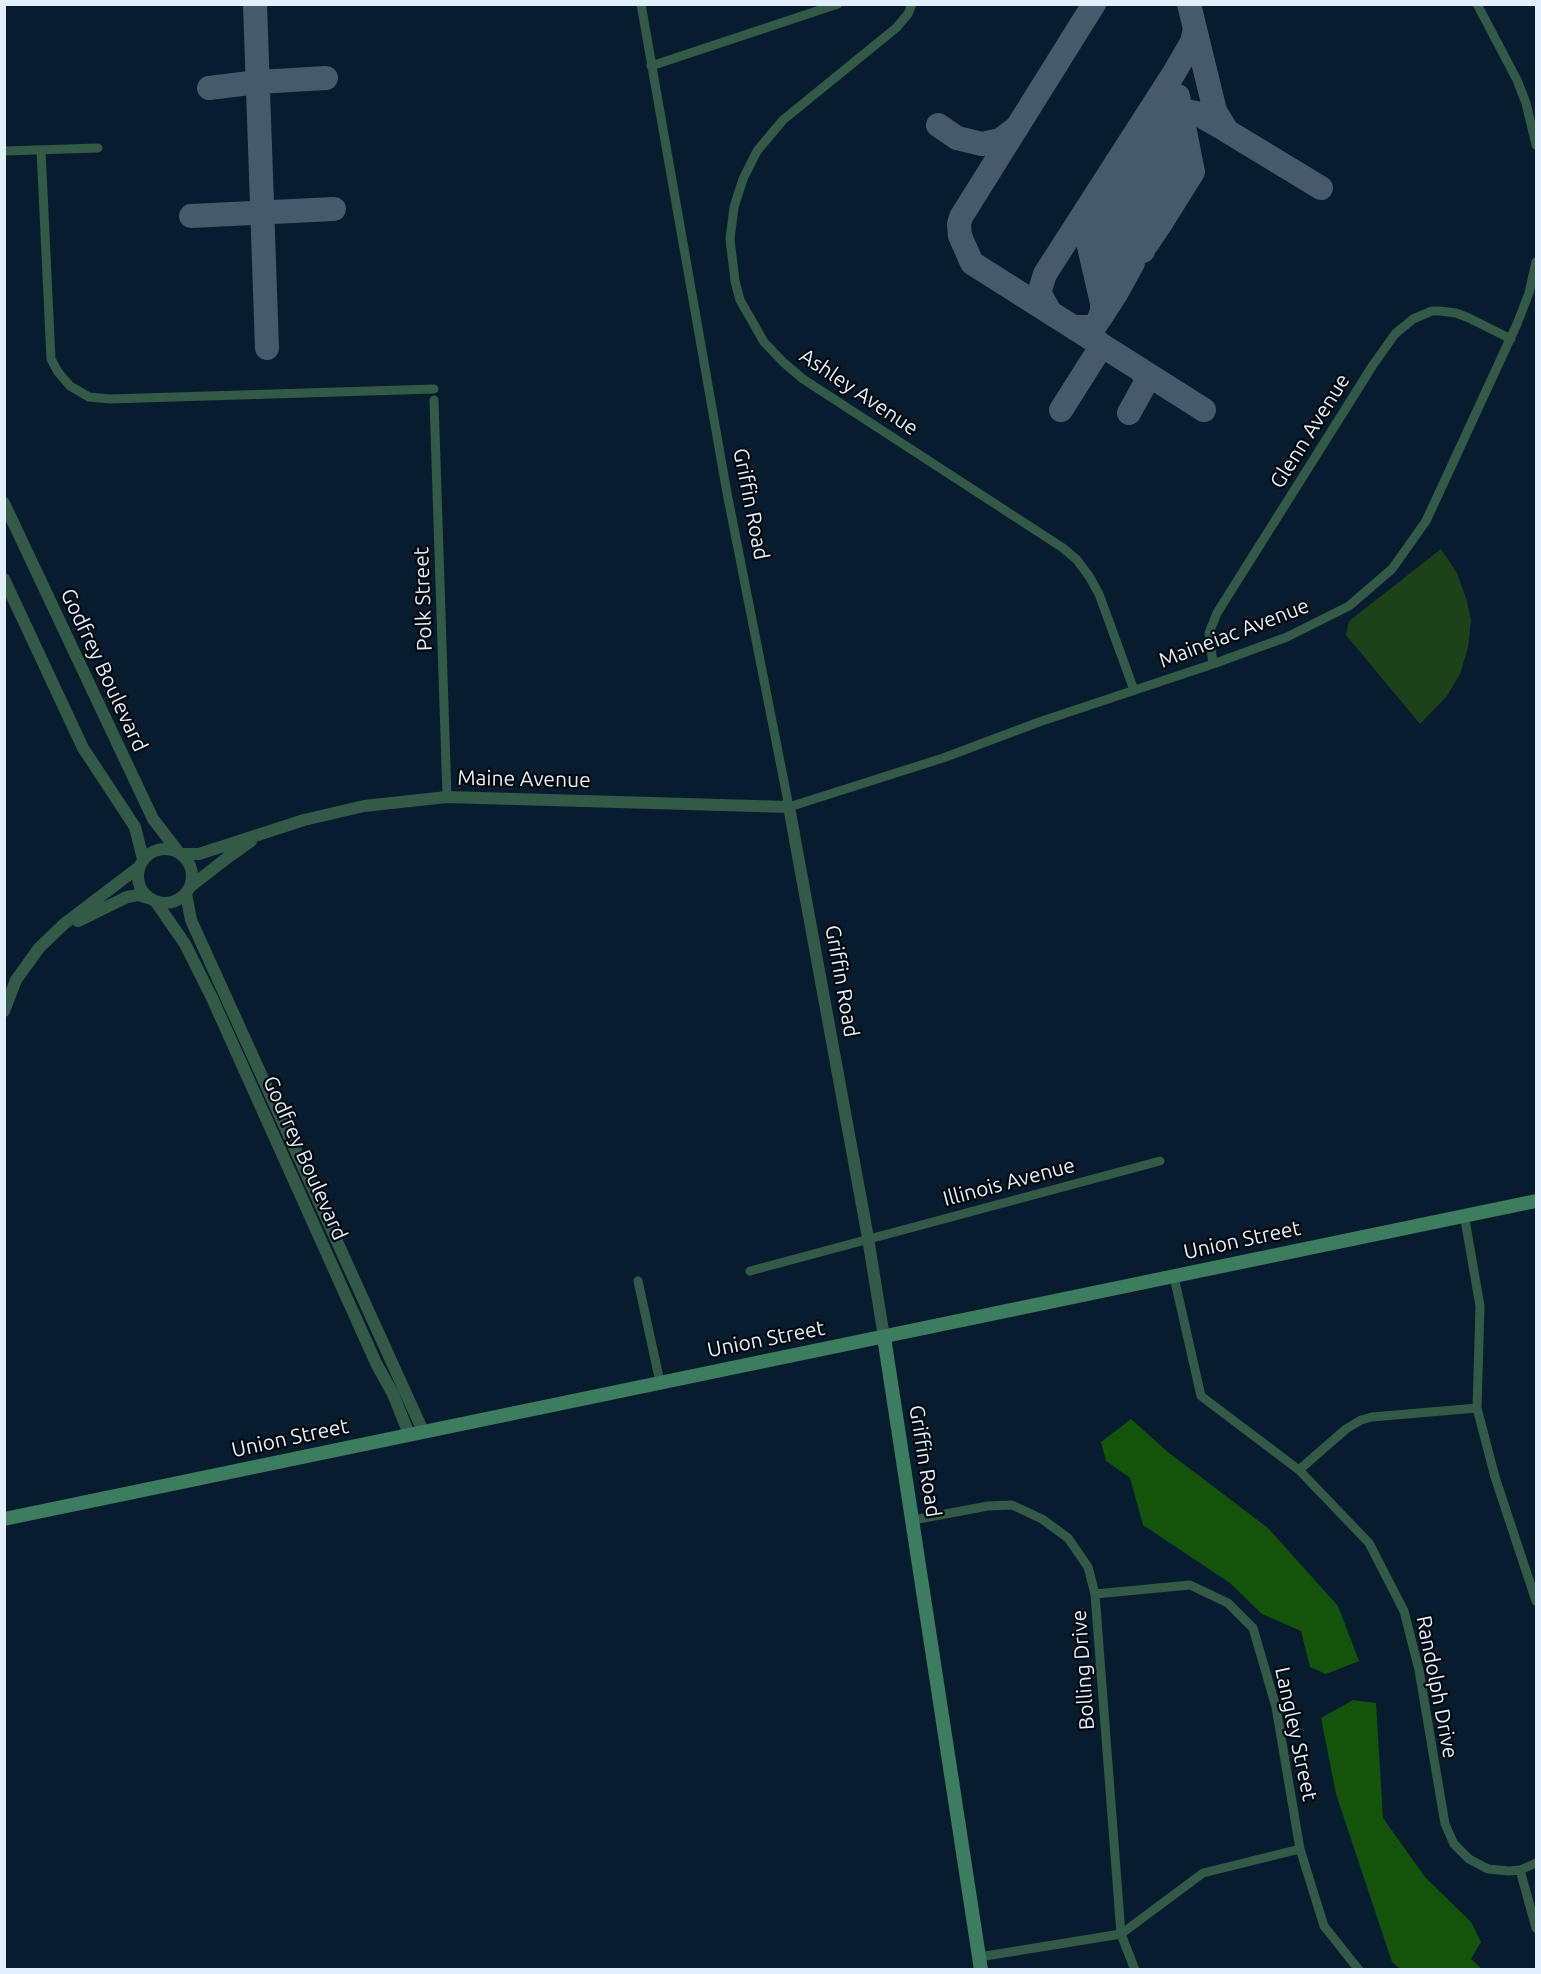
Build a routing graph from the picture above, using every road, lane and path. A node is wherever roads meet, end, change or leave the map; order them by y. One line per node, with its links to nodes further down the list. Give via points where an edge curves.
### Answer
1 (641, 4): 5 (street, Griffin Road)
2 (837, 4): 5 (street)
3 (912, 4): 17 (street, Ashley Avenue, via 896,28 783,120 758,151 734,207 730,239 740,300 764,342 803,379 1077,560 1099,594)
4 (1477, 4): 6 (street, via 1518,81)
5 (651, 66): 19 (street, Griffin Road, via 727,494)
6 (1536, 145)
7 (98, 148): 8 (street)
8 (41, 150): 9 (street); 12 (street, via 51,359 70,386 89,397 110,399)
9 (4, 151)
10 (1536, 262): 11 (street, Maineiac Avenue)
11 (1511, 339): 16 (street, Maineiac Avenue, via 1426,521 1392,569 1348,606 1287,637); 16 (street, Glenn Avenue, via 1456,313 1440,311 1413,319 1395,334 1217,613 1209,633)
12 (434, 389)
13 (434, 400): 18 (street, Polk Street)
14 (4, 503): 21 (street, Godfrey Boulevard, via 153,819)
15 (4, 579): 22 (street, via 83,748 135,827)
16 (1213, 664): 17 (street, Maineiac Avenue)
17 (1134, 690): 19 (street, Maineiac Avenue, via 943,758)
18 (447, 797): 19 (street, Maine Avenue); 20 (street, Maine Avenue, via 364,806)
19 (789, 807): 30 (street, Griffin Road)
20 (261, 833): 21 (street, Maine Avenue, via 199,854); 23 (street, Maine Avenue)
21 (180, 852): 22 (street, via 162,848); 23 (street, via 192,868)
22 (141, 863): 24 (street, via 139,884); 25 (street)
23 (188, 890): 24 (street, via 172,903); 37 (street, Godfrey Boulevard, via 191,920)
24 (152, 900): 25 (street, via 138,895 111,903); 37 (street, Godfrey Boulevard, via 185,944 212,998 376,1363)
25 (48, 938): 26 (street, via 16,980)
26 (4, 1011)
27 (1160, 1161): 30 (street, Illinois Avenue)
28 (1536, 1201): 29 (main road, Union Street)
29 (1464, 1214): 32 (main road, Union Street); 36 (street, via 1480,1306)
30 (868, 1238): 31 (street, Illinois Avenue); 34 (street, Griffin Road)
31 (750, 1271)
32 (1174, 1277): 34 (main road, Union Street); 38 (street, Randolph Drive, via 1202,1396)
33 (638, 1281): 35 (street)
34 (884, 1337): 35 (main road, Union Street); 40 (main road, Griffin Road)
35 (660, 1382): 37 (main road, Union Street)
36 (1477, 1408): 38 (street, via 1361,1420); 42 (street, via 1495,1477)
37 (416, 1433): 39 (main road, Union Street)
38 (1299, 1470): 45 (street, Randolph Drive, via 1369,1544 1404,1611 1419,1670 1448,1835 1478,1865 1498,1871)
39 (4, 1519)
40 (913, 1520): 41 (street, Bolling Drive, via 1012,1505 1042,1519 1068,1538 1088,1567); 48 (main road, Griffin Road)
41 (1095, 1594): 43 (street, Langley Street, via 1190,1585 1228,1603 1253,1629 1276,1707); 47 (street, Bolling Drive)
42 (1536, 1600)
43 (1300, 1849): 47 (street, via 1203,1874); 50 (street, Langley Street, via 1324,1926)
44 (1536, 1863): 45 (street, Randolph Drive)
45 (1520, 1870): 46 (street)
46 (1536, 1928)
47 (1121, 1934): 48 (street); 49 (street, Bolling Drive)
48 (980, 1963)
49 (1135, 1970)
50 (1359, 1970)

